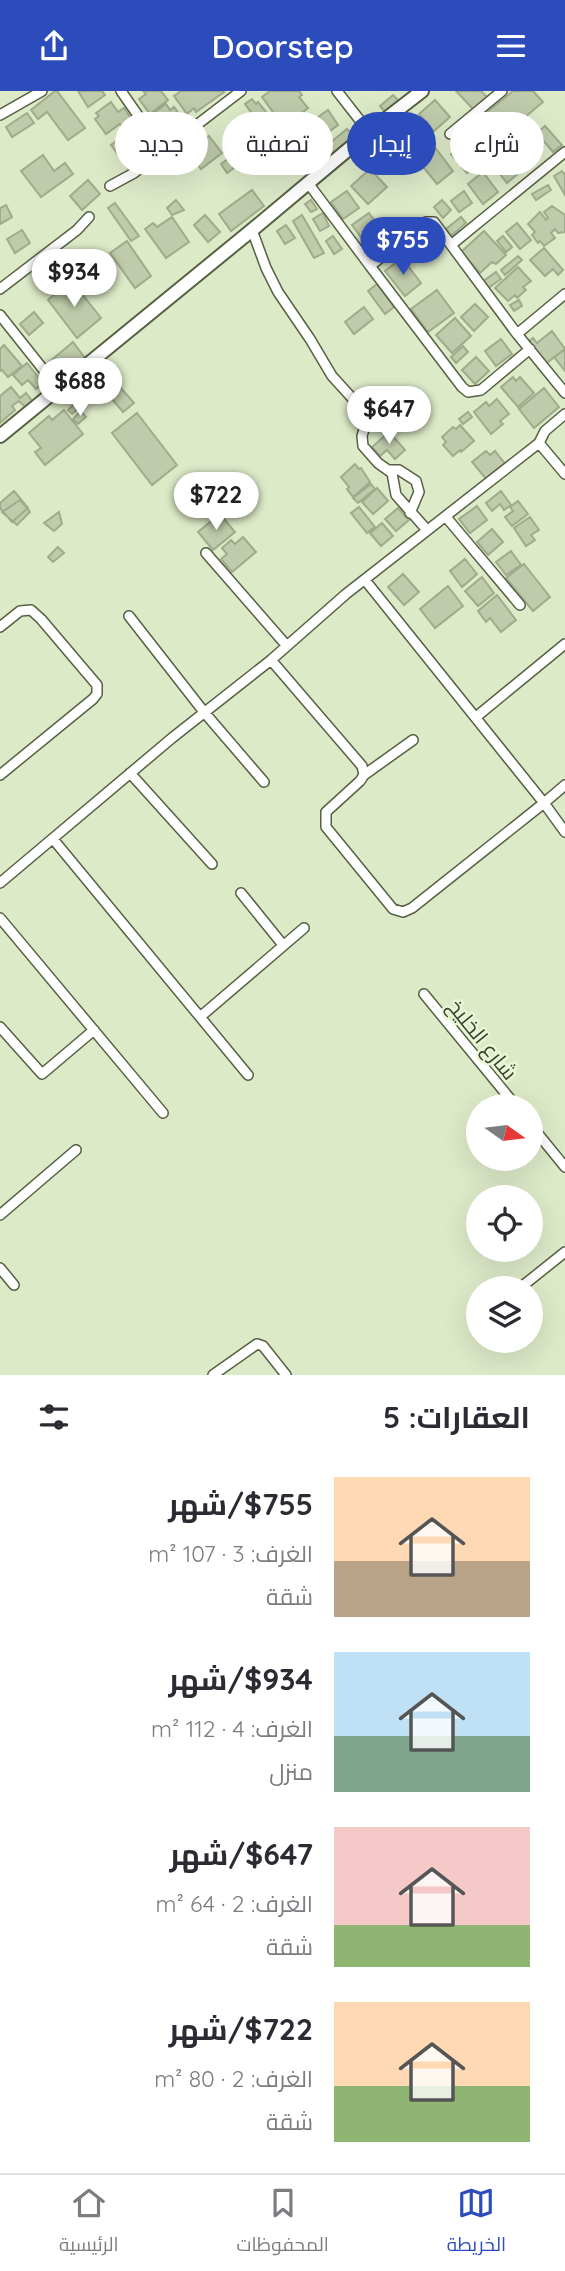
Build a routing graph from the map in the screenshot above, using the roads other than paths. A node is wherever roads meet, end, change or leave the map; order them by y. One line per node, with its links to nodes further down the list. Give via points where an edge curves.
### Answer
1 (42, 91): 11 (street)
2 (121, 91): 7 (street)
3 (241, 91): 12 (street)
4 (337, 91): 8 (street)
5 (422, 91): 9 (street)
6 (502, 91): 10 (street)
7 (136, 112)
8 (353, 112)
9 (395, 112)
10 (477, 112)
11 (0, 115)
12 (208, 116)
13 (347, 150): 16 (street)
14 (565, 152): 20 (street)
15 (131, 175): 17 (street)
16 (308, 183): 19 (street); 21 (street)
17 (110, 186)
18 (89, 217): 22 (street)
19 (252, 230): 27 (street); 32 (street, via 278,292 332,376 362,409 363,446)
20 (451, 245): 21 (street, via 434,222 426,222); 25 (street)
21 (370, 266): 26 (street, via 468,392 481,390)
22 (0, 289)
23 (565, 294): 25 (street)
24 (0, 315): 27 (street)
25 (517, 334): 26 (street)
26 (530, 349): 28 (street)
27 (58, 388): 30 (street)
28 (565, 393)
29 (565, 415): 31 (street, via 545,431)
30 (0, 436)
31 (539, 443): 33 (street); 35 (street)
32 (387, 470): 34 (street, via 394,478 396,495); 34 (street, via 400,470 416,481 419,492)
33 (565, 474)
34 (410, 513): 36 (street)
35 (446, 517): 36 (street); 39 (street)
36 (427, 530): 38 (street)
37 (206, 553): 43 (street)
38 (365, 580): 43 (street); 46 (street)
39 (520, 605)
40 (129, 616): 45 (street)
41 (0, 627): 49 (street, via 20,611 31,610 98,688 93,699)
42 (565, 644): 46 (street)
43 (287, 646): 44 (street)
44 (271, 660): 45 (street); 50 (street, via 362,766)
45 (204, 712): 48 (street); 51 (street)
46 (476, 717): 53 (street)
47 (413, 740): 50 (street)
48 (130, 773): 55 (street); 56 (street)
49 (0, 775)
50 (364, 775): 53 (street, via 327,812 326,827 398,912 412,908)
51 (264, 782)
52 (565, 785): 53 (street)
53 (544, 803): 54 (street)
54 (565, 832)
55 (53, 839): 57 (street); 63 (street)
56 (212, 864)
57 (0, 883)
58 (241, 893): 61 (street)
59 (0, 918): 65 (street)
60 (304, 928): 61 (street)
61 (284, 945): 63 (street)
62 (424, 994): 67 (street, شارع الخليخ)
63 (200, 1017): 66 (street)
64 (0, 1027): 65 (street, via 42,1074)
65 (94, 1030): 68 (street)
66 (248, 1075)
67 (506, 1094)
68 (163, 1113)
69 (543, 1140): 71 (street)
70 (76, 1150): 72 (street)
71 (565, 1167)
72 (0, 1215)
73 (565, 1252): 75 (street)
74 (0, 1268): 76 (street)
75 (535, 1276)
76 (14, 1285)
77 (213, 1375): 78 (street, via 257,1344)
78 (286, 1375)

